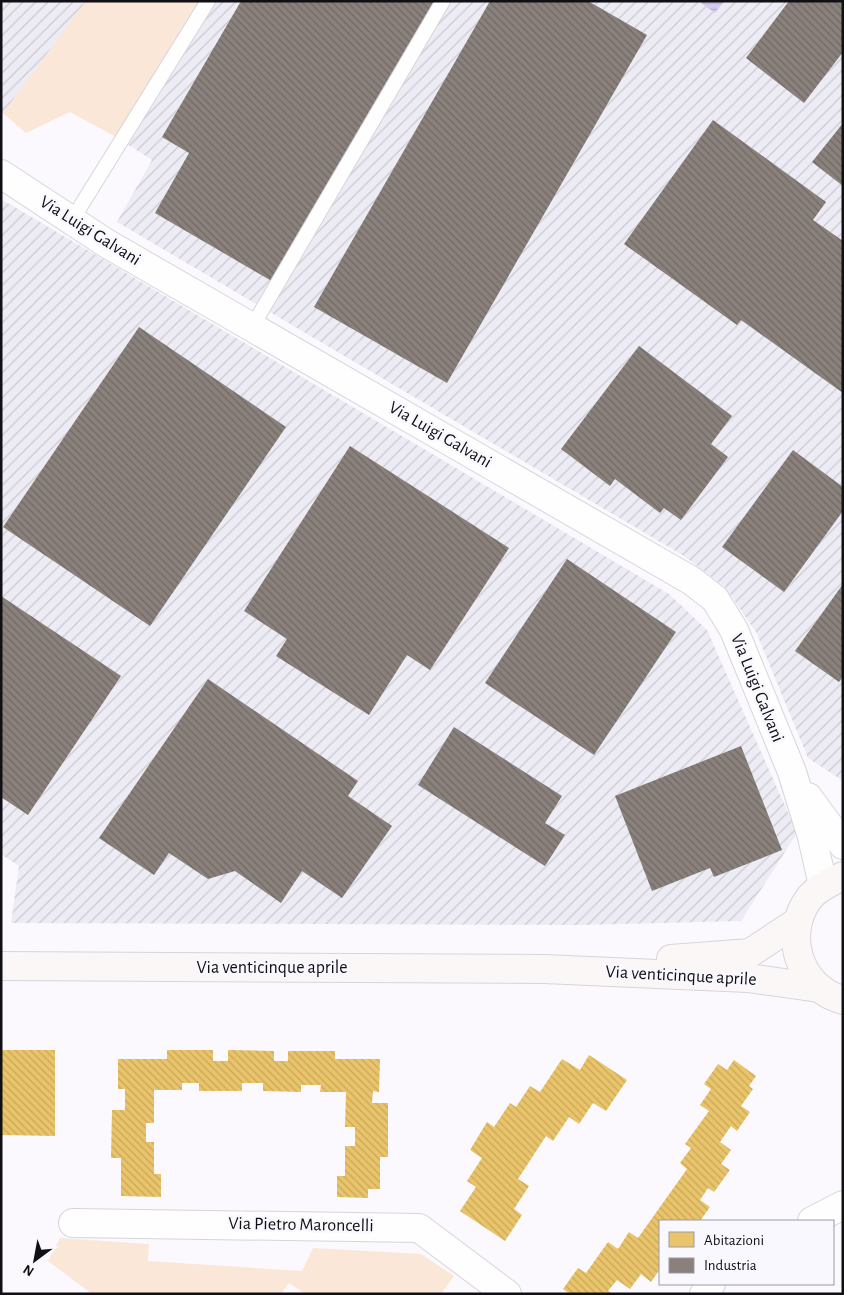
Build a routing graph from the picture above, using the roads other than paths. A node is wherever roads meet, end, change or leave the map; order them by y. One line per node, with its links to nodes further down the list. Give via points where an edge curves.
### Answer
1 (208, 1): 4 (lane)
2 (444, 1): 5 (lane)
3 (1, 174): 4 (street, Via Luigi Galvani)
4 (72, 220): 5 (street, Via Luigi Galvani)
5 (252, 327): 6 (street, Via Luigi Galvani, via 692,581 715,599 734,630)
6 (792, 772): 7 (street, Via Luigi Galvani); 8 (street, Via Luigi Galvani, via 812,837)
7 (843, 845)
8 (833, 881): 9 (street, via 812,895)
9 (797, 922): 11 (street, Via venticinque aprile, via 750,953); 12 (street, via 798,958 810,980)
10 (1, 966): 11 (street, Via venticinque aprile)
11 (544, 969): 12 (street, Via venticinque aprile, via 748,978)
12 (819, 988): 13 (street)
13 (843, 1000)
14 (843, 1205): 15 (street)
15 (814, 1220)
16 (72, 1223): 17 (street, Via Pietro Maroncelli, via 420,1228)
17 (507, 1294)

